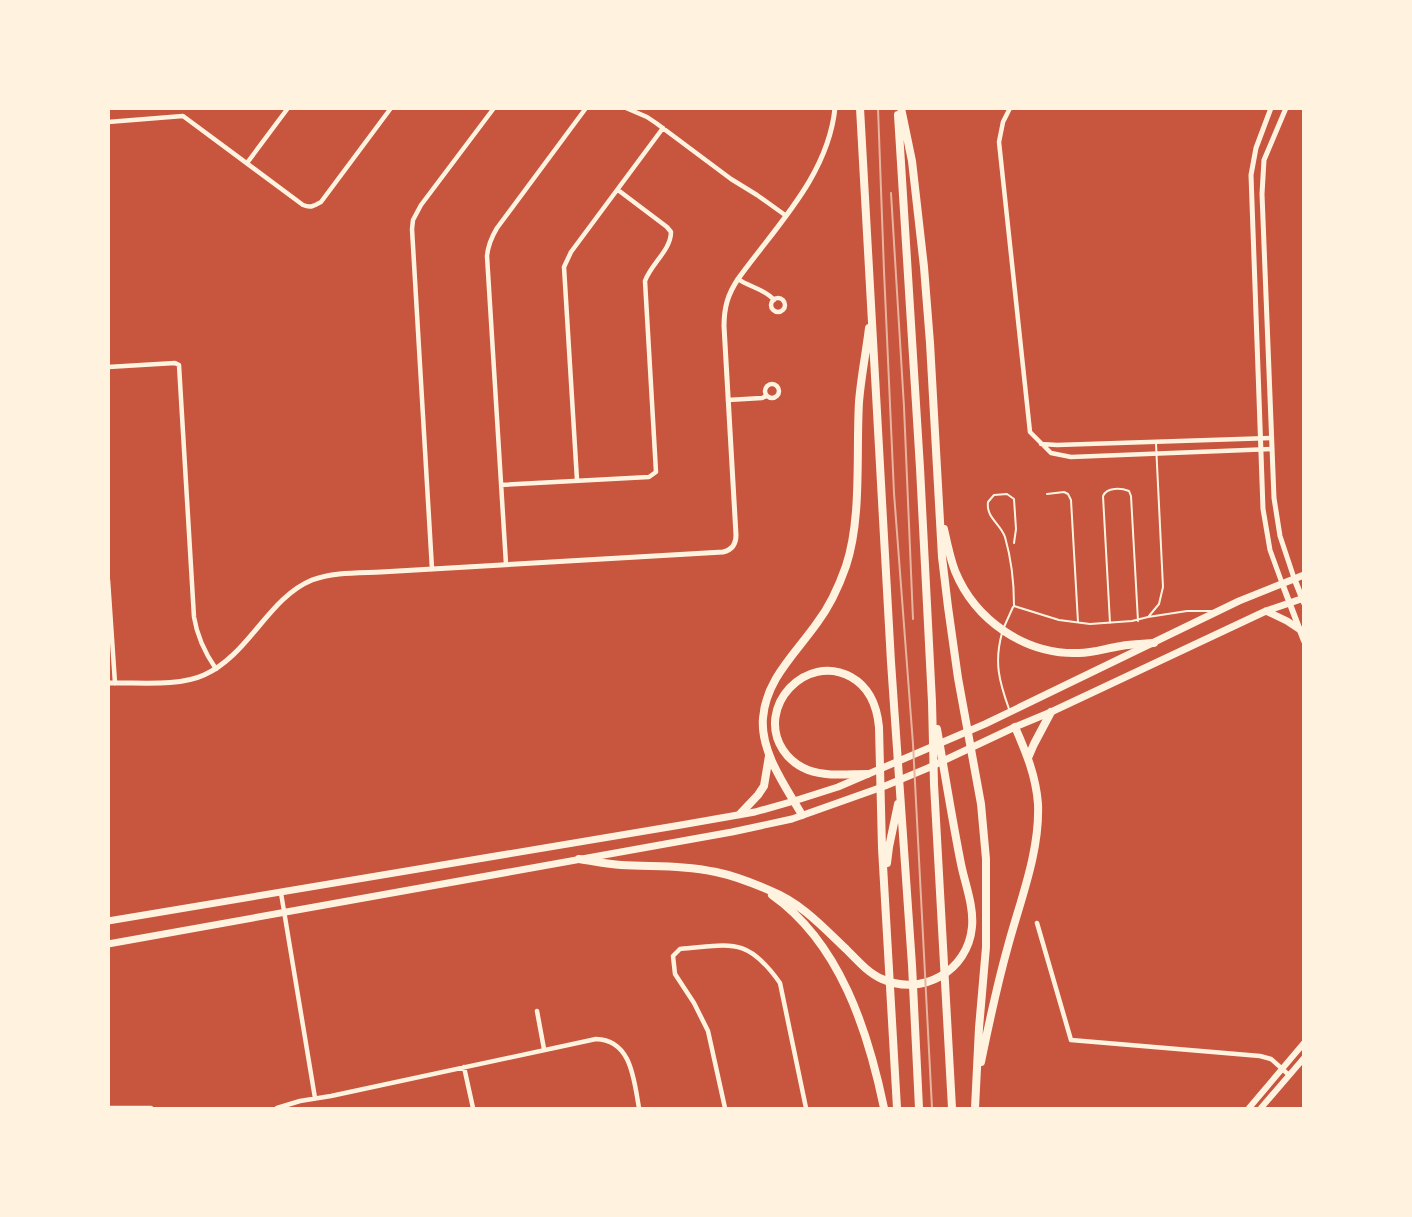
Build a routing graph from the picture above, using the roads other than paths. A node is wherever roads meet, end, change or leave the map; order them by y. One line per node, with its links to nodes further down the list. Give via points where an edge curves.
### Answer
1 (288, 108): 16 (street)
2 (390, 108): 16 (street, via 314,206 303,205)
3 (494, 108): 38 (street, via 413,220)
4 (586, 108): 33 (street, via 497,228 488,247)
5 (626, 108): 15 (street)
6 (835, 108): 18 (street, via 821,162)
7 (860, 108): 21 (highway)
8 (900, 108): 34 (highway, via 912,161 924,267); 61 (highway)
9 (1271, 108): 25 (street, via 1251,174)
10 (1286, 108): 26 (street, via 1262,169)
11 (1010, 110): 28 (street, via 999,142 1028,426)
12 (187, 111): 13 (street)
13 (183, 116): 14 (street); 16 (street)
14 (108, 122)
15 (663, 128): 17 (street); 18 (street)
16 (247, 163)
17 (618, 190): 32 (street, via 564,267); 32 (street, via 671,232 645,281 656,472 649,477)
18 (785, 215): 19 (street)
19 (738, 279): 20 (street); 24 (street, via 724,310)
20 (774, 300)
21 (872, 306): 62 (highway, via 859,400 852,543 827,609 768,695 762,725); 65 (highway)
22 (108, 367): 56 (street, via 179,366 194,617)
23 (767, 396): 24 (street)
24 (728, 400): 37 (street, via 736,535 730,549)
25 (1261, 438): 26 (street); 27 (street); 30 (street)
26 (1271, 438): 29 (street)
27 (1156, 442): 28 (street); 31 (lane)
28 (1041, 444): 31 (street, via 1051,453 1070,457)
29 (1272, 449): 30 (street); 40 (street, via 1275,512)
30 (1261, 450): 31 (street); 42 (street, via 1264,519)
31 (1157, 453): 49 (lane, via 1163,587 1162,598)
32 (577, 480): 33 (street)
33 (501, 485): 37 (street)
34 (938, 493): 55 (highway, via 956,572 972,601 994,624 1037,647 1069,653); 84 (highway, via 948,607 983,826 986,947)
35 (1046, 494): 51 (lane, via 1064,492 1072,500)
36 (1014, 543): 46 (lane, via 1014,499 1007,494 994,495 988,511 1003,531)
37 (506, 564): 38 (street)
38 (432, 569): 56 (street, via 341,574 307,583 285,598)
39 (1304, 575): 40 (main road)
40 (1294, 578): 42 (main road); 44 (main road)
41 (108, 580): 43 (street)
42 (1282, 583): 45 (main road); 47 (main road)
43 (109, 598): 57 (street)
44 (1303, 600): 45 (main road)
45 (1290, 602): 48 (main road); 53 (main road)
46 (1014, 606): 51 (lane); 58 (lane, via 998,659)
47 (1218, 611): 49 (lane); 55 (main road)
48 (1266, 611): 53 (main road); 59 (main road)
49 (1149, 617): 50 (lane)
50 (1138, 621): 52 (lane); 52 (lane, via 1131,496 1124,489 1108,490 1102,496)
51 (1078, 623): 52 (lane)
52 (1110, 623)
53 (1299, 629): 54 (main road)
54 (1304, 641)
55 (1154, 643): 58 (main road)
56 (216, 669): 57 (street, via 185,680)
57 (112, 683)
58 (1010, 712): 60 (main road); 64 (main road)
59 (1051, 712): 60 (main road); 63 (highway)
60 (1015, 727): 63 (highway); 68 (main road, via 910,776)
61 (935, 731): 70 (highway, via 971,910 969,940 950,969 922,984 877,977 802,909); 96 (highway)
62 (769, 756): 66 (highway); 67 (highway, via 764,786)
63 (1028, 758): 84 (highway, via 1037,803 1036,836)
64 (867, 774): 66 (main road); 71 (highway, via 823,774 806,769 782,749 775,718 781,698 794,682 813,673 835,671 855,679 876,710)
65 (900, 792): 71 (highway); 95 (highway)
66 (794, 801): 67 (main road); 68 (highway)
67 (740, 814): 72 (main road)
68 (802, 815): 69 (main road)
69 (579, 859): 70 (highway, via 704,869); 73 (main road)
70 (755, 884): 93 (highway, via 794,913 827,953 860,1023)
71 (885, 887): 94 (highway)
72 (281, 893): 73 (street); 74 (main road)
73 (284, 912): 76 (main road); 85 (street)
74 (108, 922)
75 (1037, 923): 82 (street, via 1071,1040 1260,1056)
76 (108, 944)
77 (537, 1011): 79 (street)
78 (1304, 1043): 82 (main road)
79 (544, 1049): 81 (street); 90 (street, via 596,1039 616,1044 628,1060)
80 (1303, 1058): 83 (main road)
81 (464, 1067): 85 (street); 89 (street)
82 (1282, 1068): 83 (street); 98 (main road)
83 (1289, 1075): 99 (main road)
84 (976, 1086): 97 (highway)
85 (315, 1098): 88 (street)
86 (108, 1108): 87 (street)
87 (151, 1108)
88 (277, 1108)
89 (473, 1108)
90 (639, 1108)
91 (725, 1108): 92 (street, via 708,1031 675,974 673,956 680,948 734,945 749,950 769,968 780,984)
92 (806, 1108)
93 (884, 1108)
94 (897, 1108)
95 (919, 1108)
96 (952, 1108)
97 (975, 1108)
98 (1249, 1108)
99 (1261, 1108)

